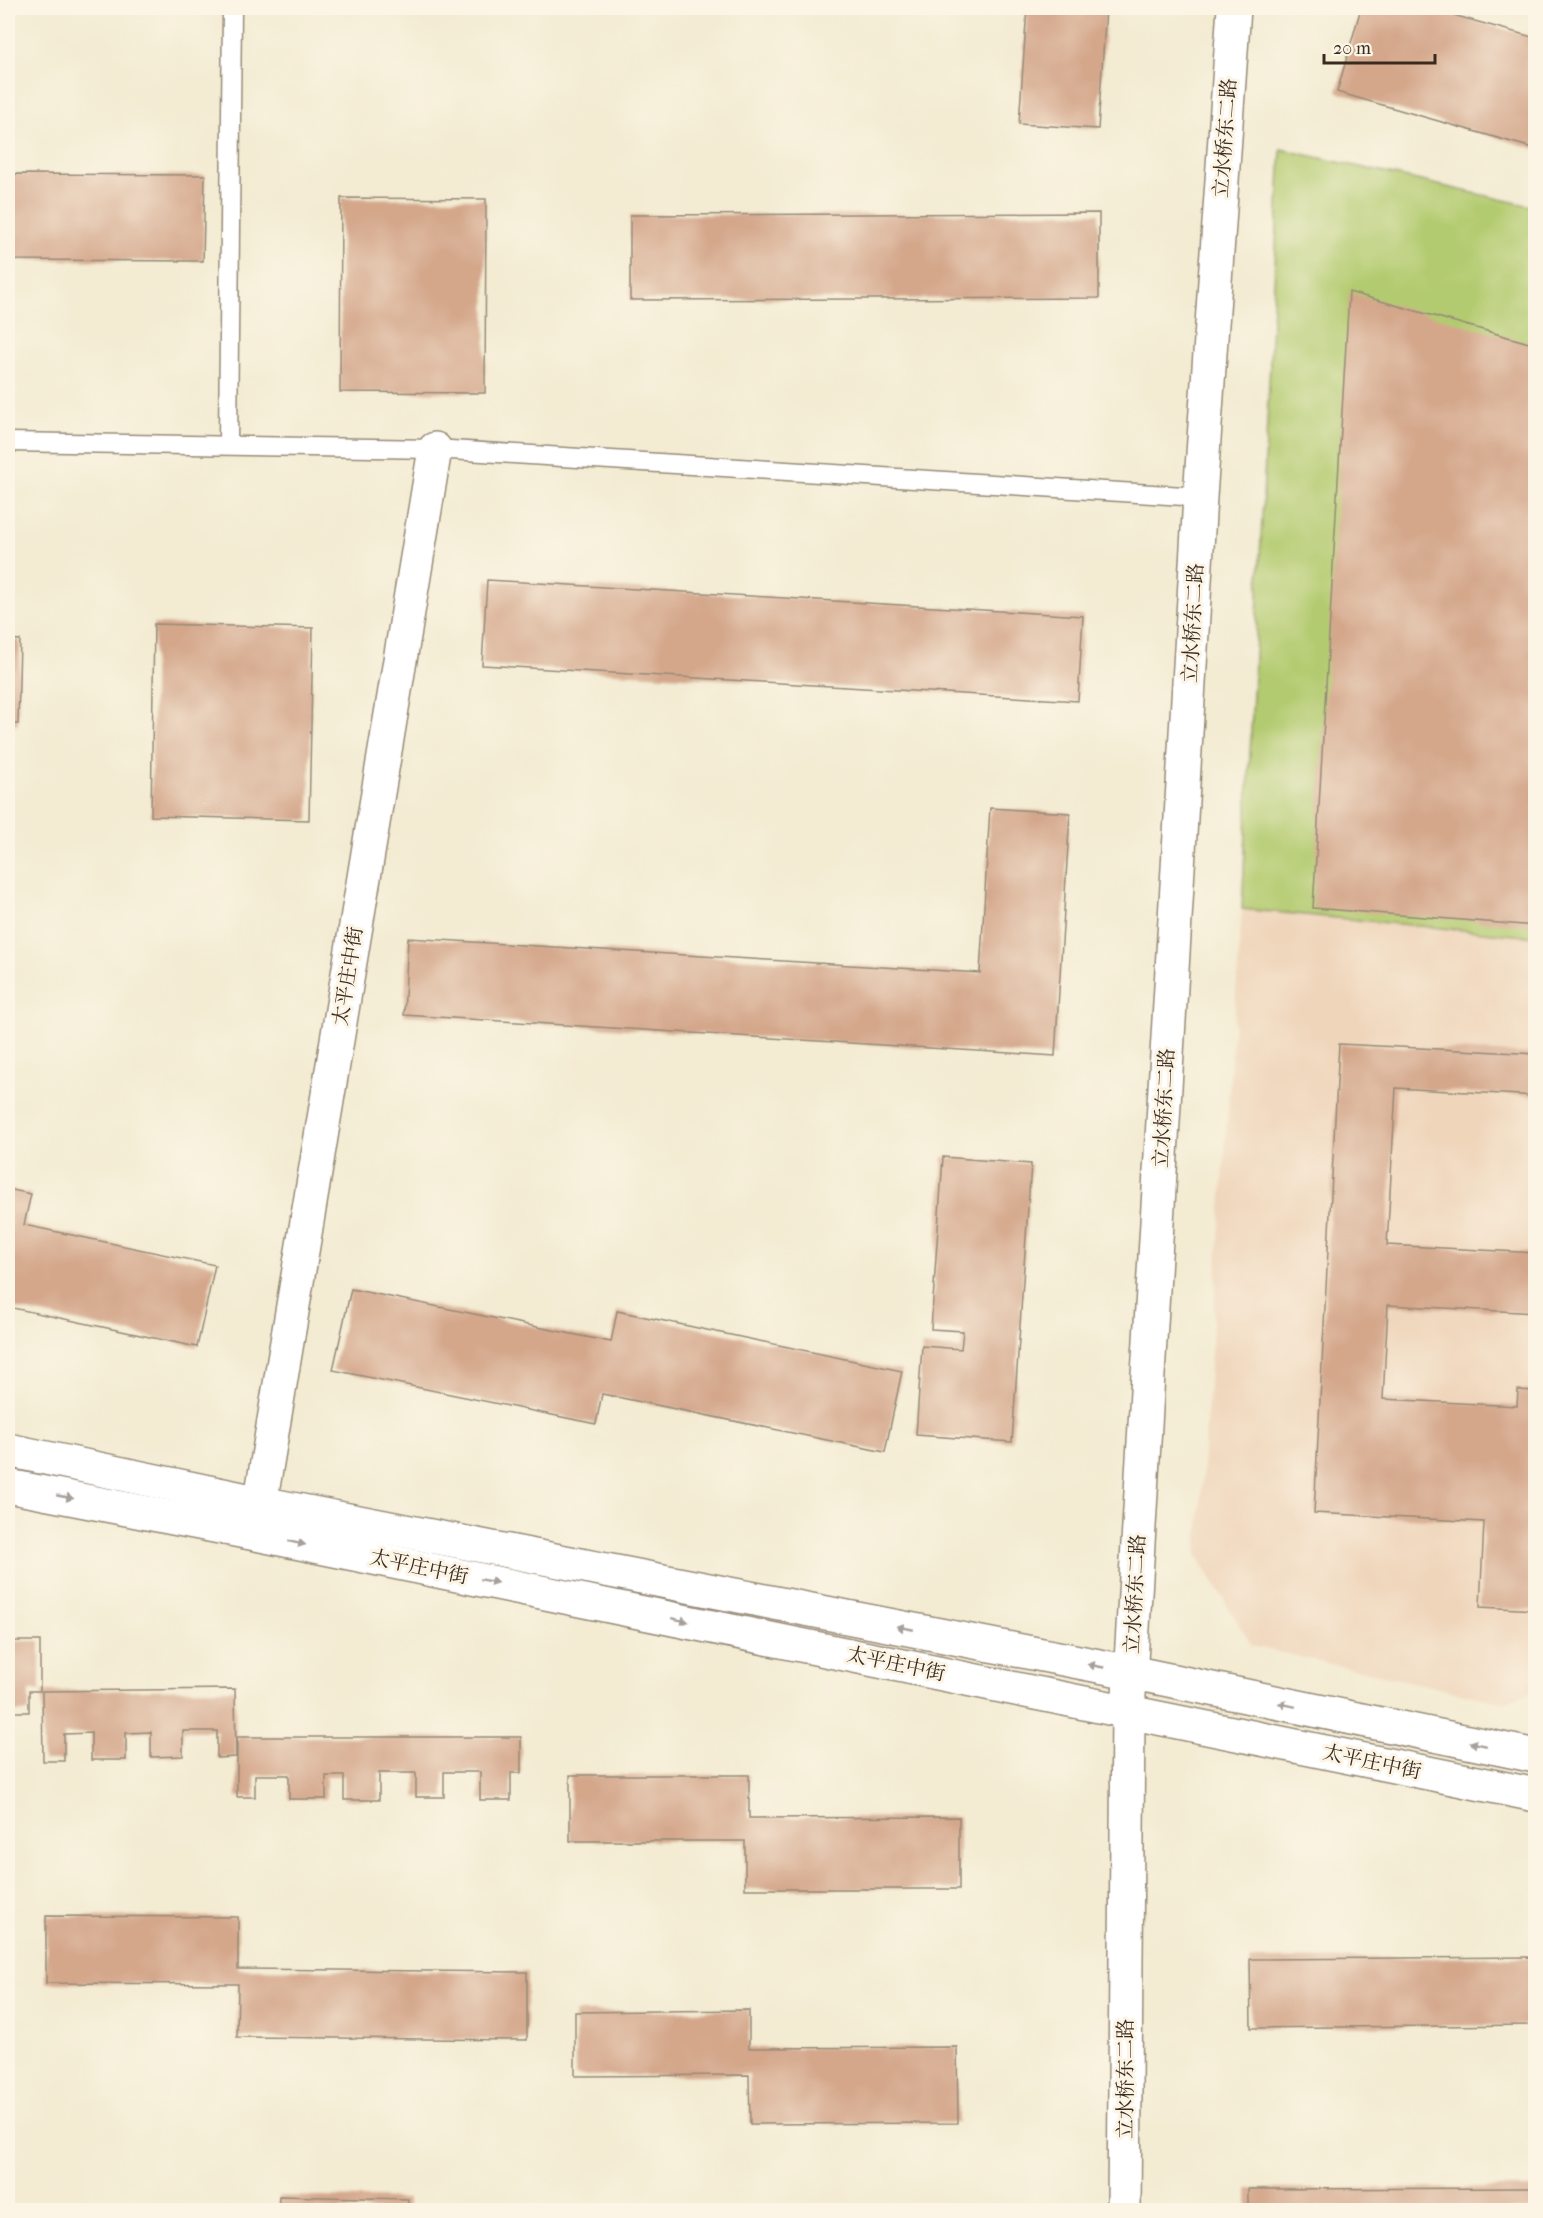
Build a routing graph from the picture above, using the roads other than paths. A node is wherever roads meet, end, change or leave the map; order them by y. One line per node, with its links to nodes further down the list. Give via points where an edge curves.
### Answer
1 (232, 8): 4 (lane)
2 (1234, 8): 6 (street, 立水桥东二路)
3 (8, 442): 4 (lane)
4 (228, 445): 5 (lane)
5 (435, 449): 6 (lane); 9 (street, 太平庄中街)
6 (1200, 497): 10 (street, 立水桥东二路)
7 (8, 1450): 9 (street, 太平庄中街)
8 (8, 1486): 9 (street, 太平庄中街, one-way to 9)
9 (258, 1518): 10 (street, 太平庄中街, one-way to 9); 11 (street, 太平庄中街, one-way to 11)
10 (1130, 1672): 11 (street, 立水桥东二路); 12 (street, 太平庄中街, one-way to 10)
11 (1128, 1712): 13 (street, 太平庄中街); 14 (street, 立水桥东二路)
12 (1536, 1756)
13 (1536, 1795)
14 (1124, 2211)

